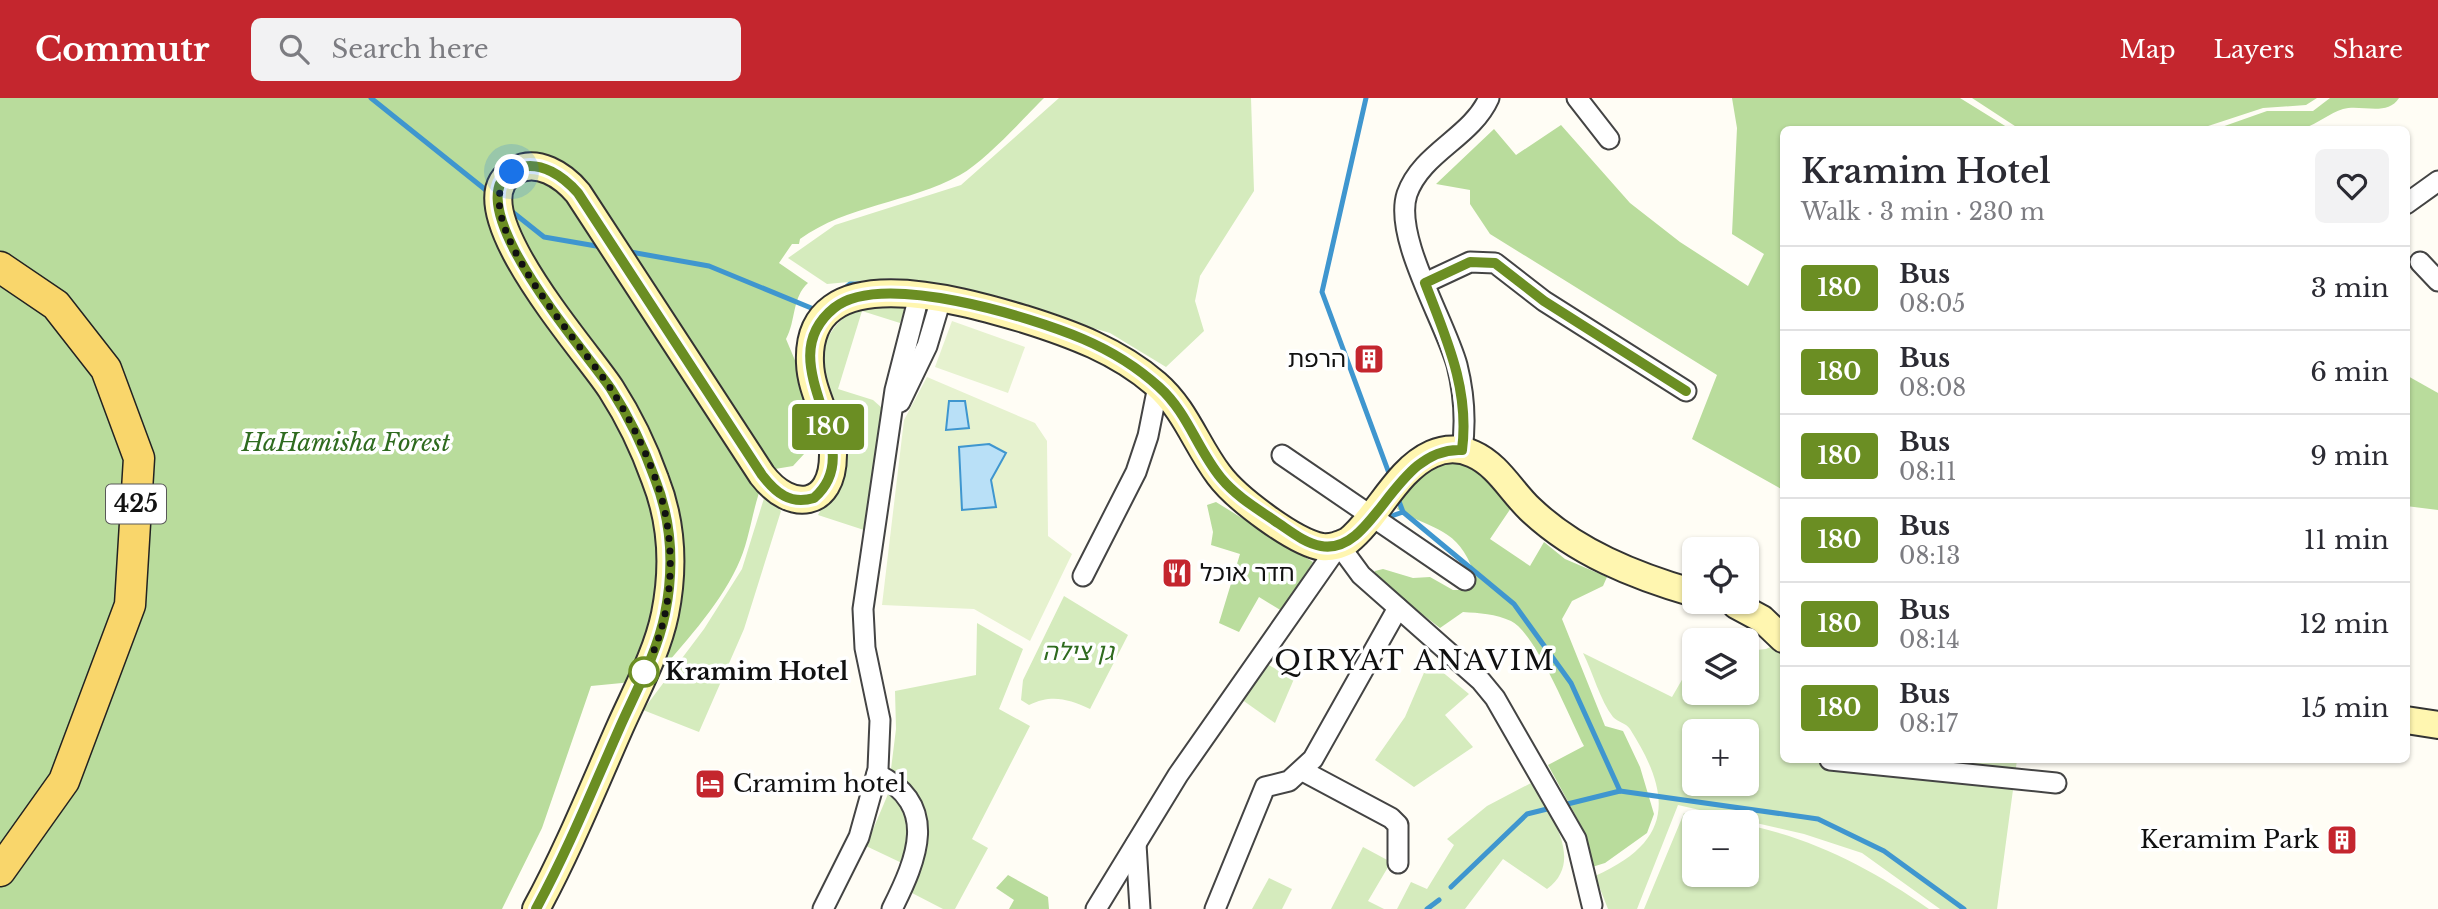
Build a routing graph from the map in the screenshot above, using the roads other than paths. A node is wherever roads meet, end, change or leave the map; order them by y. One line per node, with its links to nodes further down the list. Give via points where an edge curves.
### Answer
1 (1489, 98): 9 (street, via 1470,126 1423,167 1408,192 1405,227)
2 (1577, 98): 3 (street)
3 (1609, 139)
4 (2438, 181): 5 (street)
5 (2410, 201)
6 (2420, 261): 8 (street)
7 (0, 267): 33 (main road, 425, via 56,305 106,369 139,458 130,605 64,781)
8 (2438, 281)
9 (1425, 283): 12 (street, via 1470,262 1495,263 1544,301); 13 (street, via 1460,379)
10 (930, 297): 11 (main road, via 1010,315 1082,339 1120,358); 29 (street, via 892,414 863,609 865,648 880,720); 35 (main road, via 885,292 860,295 833,309 819,325 809,361 830,435 832,468 814,498 793,501 762,475 573,187 537,167 520,168 501,182 498,212 510,243 612,389 636,434 668,525 671,570 665,616 648,665)
11 (1158, 386): 16 (main road, via 1184,414 1216,471 1234,492 1307,541 1323,547); 17 (street, via 1136,472)
12 (1686, 391)
13 (1462, 450): 15 (main road, via 1440,451 1421,461); 19 (main road, via 1485,460 1529,509 1587,550)
14 (1282, 455): 15 (street)
15 (1372, 516): 16 (main road); 18 (street)
16 (1339, 545): 21 (street, via 1352,566); 31 (street, via 1178,775)
17 (1083, 576)
18 (1465, 580)
19 (1682, 590)
20 (1759, 606): 22 (main road)
21 (1398, 608): 28 (street); 34 (street, via 1495,698 1576,839)
22 (1780, 609)
23 (1752, 614): 24 (main road)
24 (1780, 636)
25 (2410, 720): 26 (main road)
26 (2438, 724)
27 (1859, 763): 30 (street)
28 (1303, 771): 32 (street, via 1391,818 1398,825); 40 (street, via 1289,781 1265,787)
29 (877, 774): 36 (street, via 862,828); 37 (street, via 905,793 918,825 910,868)
30 (2056, 783)
31 (1136, 844): 38 (street); 39 (street)
32 (1398, 863)
33 (0, 871)
34 (1592, 905)
35 (536, 909)
36 (823, 909)
37 (892, 909)
38 (1096, 909)
39 (1140, 909)
40 (1215, 909)

